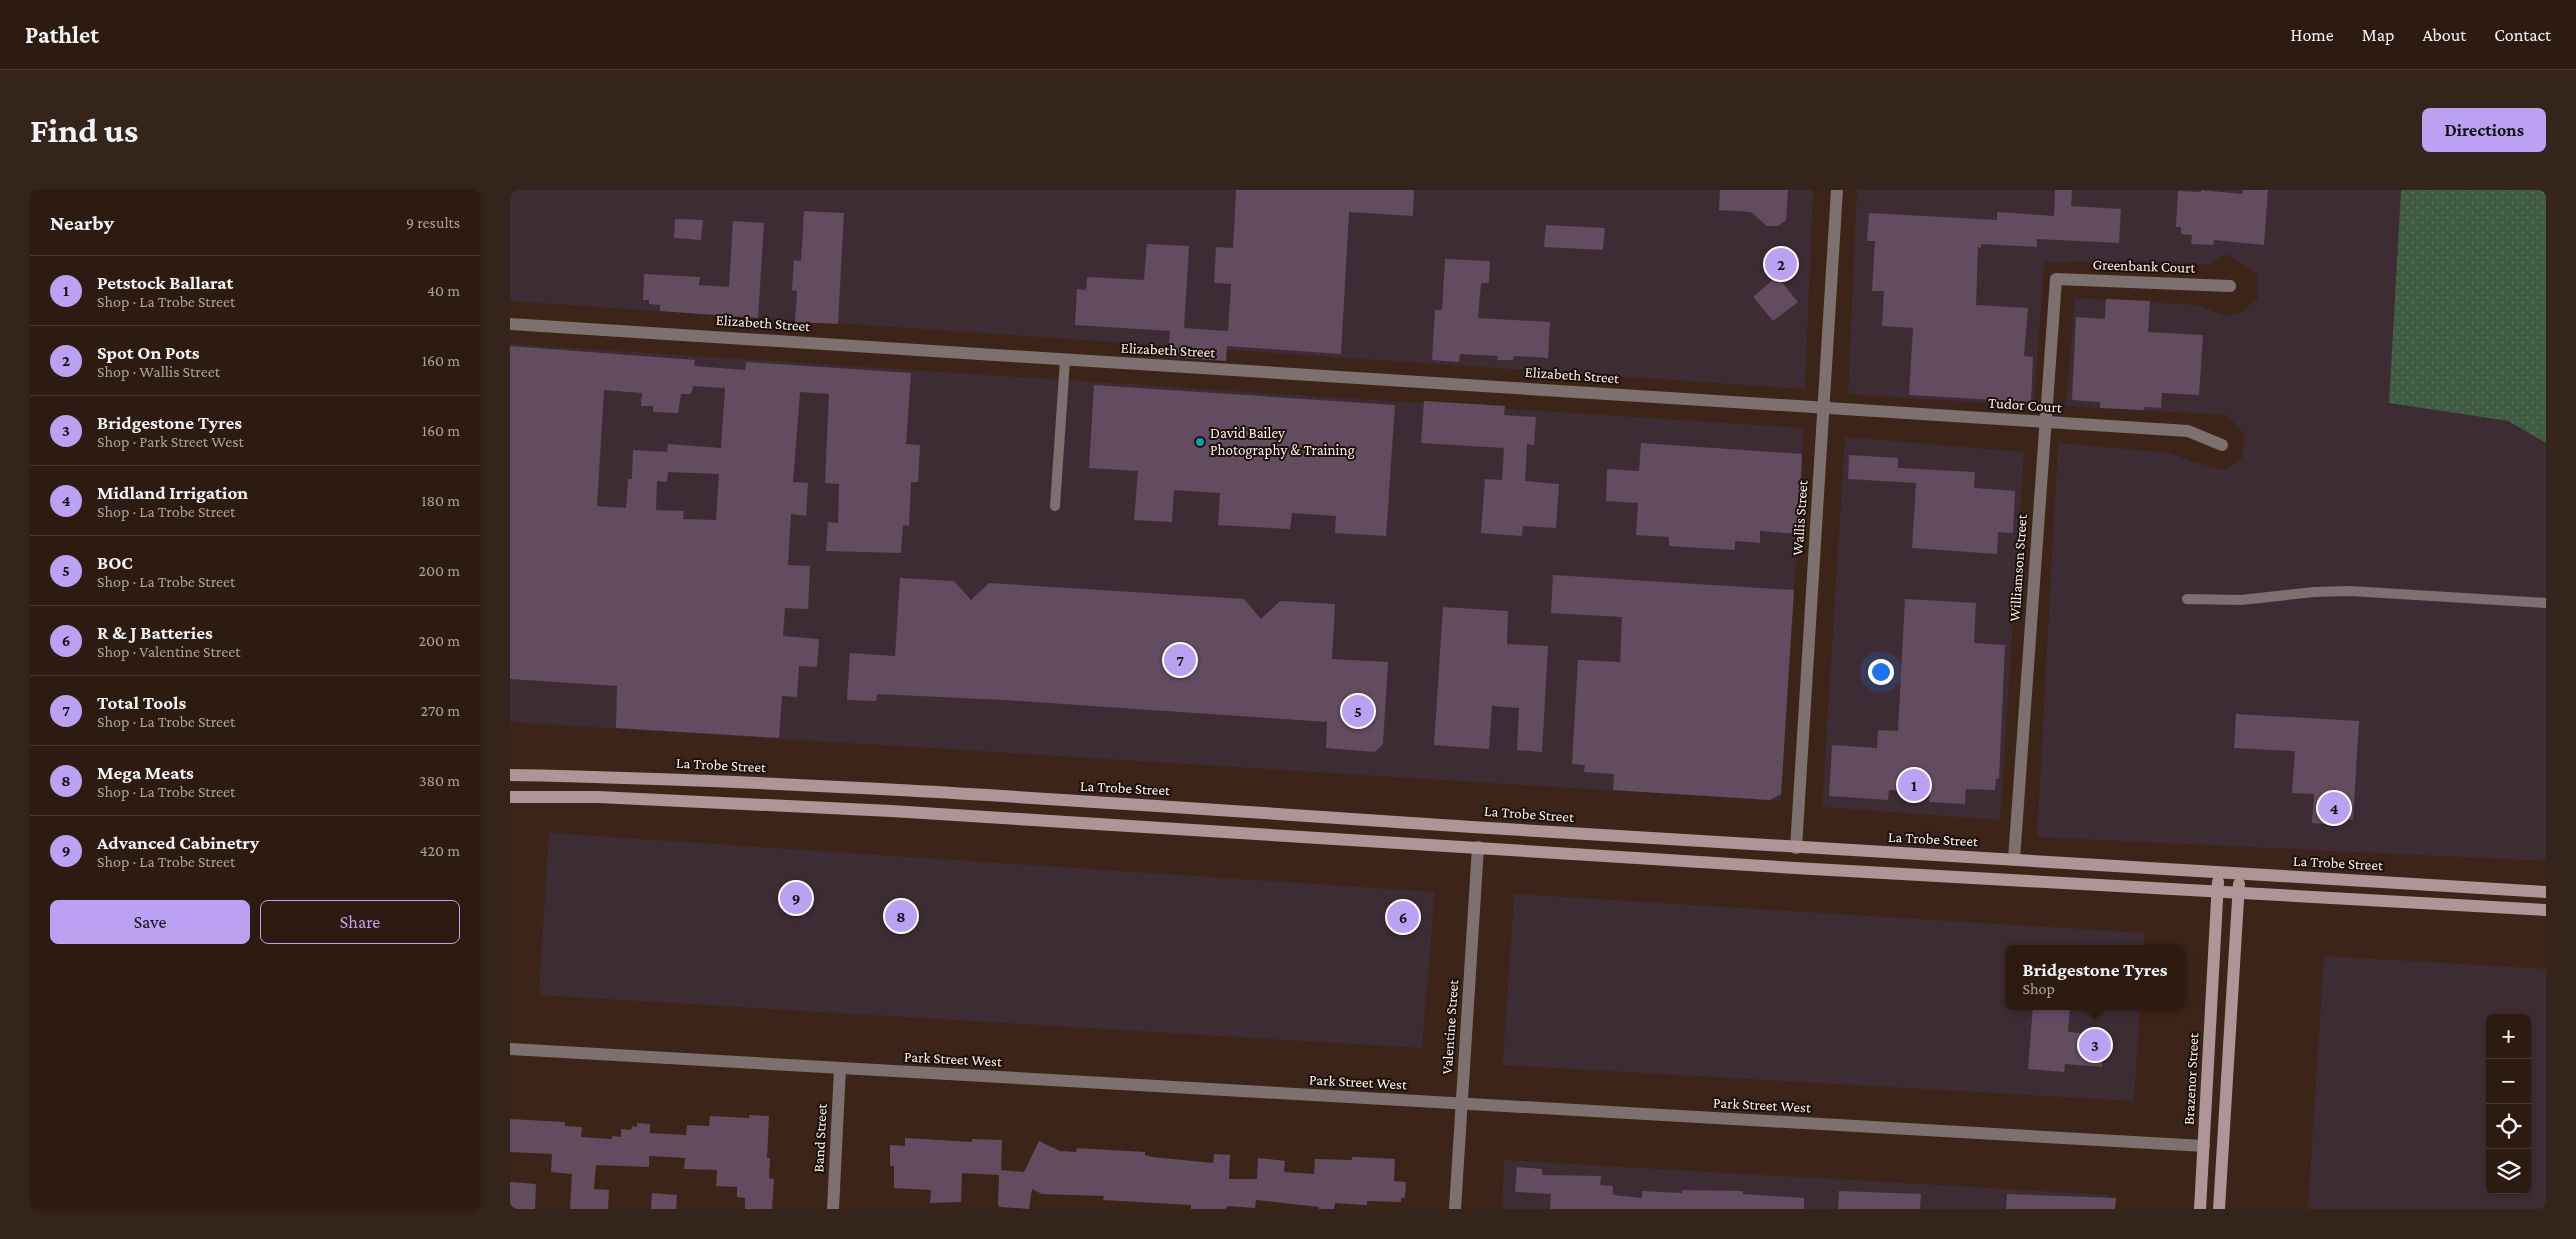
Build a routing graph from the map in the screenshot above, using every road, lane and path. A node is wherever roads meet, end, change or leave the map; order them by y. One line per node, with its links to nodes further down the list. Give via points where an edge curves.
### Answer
1 (1837, 190): 6 (street, Wallis Street)
2 (2056, 279): 3 (street, Greenbank Court); 7 (street, Williamson Street)
3 (2230, 286)
4 (510, 324): 5 (street, Elizabeth Street)
5 (1065, 360): 6 (street, Elizabeth Street); 9 (lane)
6 (1823, 408): 7 (street, Tudor Court); 16 (street, Wallis Street)
7 (2045, 423): 8 (street, Tudor Court, via 2188,431); 17 (street, Williamson Street)
8 (2222, 446)
9 (1055, 506)
10 (2187, 599): 11 (lane, via 2241,600 2343,591)
11 (2546, 603)
12 (510, 775): 14 (main road, La Trobe Street, via 649,777)
13 (510, 797): 15 (main road, via 598,797 891,811)
14 (1479, 827): 15 (main road); 16 (main road, La Trobe Street)
15 (1478, 847): 18 (main road); 28 (street, Valentine Street)
16 (1796, 848): 17 (main road, La Trobe Street); 18 (main road)
17 (2014, 859): 19 (main road, La Trobe Street); 21 (main road)
18 (1795, 868): 21 (main road)
19 (2219, 872): 20 (main road, La Trobe Street); 22 (main road, Brazenor Street)
20 (2240, 874): 23 (main road); 24 (main road, La Trobe Street)
21 (2013, 880): 22 (main road)
22 (2218, 891): 23 (main road); 29 (main road, Brazenor Street)
23 (2238, 892): 25 (main road); 30 (main road)
24 (2546, 892)
25 (2546, 910)
26 (510, 1049): 27 (street, Park Street West)
27 (840, 1069): 28 (street, Park Street West); 31 (street, Band Street)
28 (1461, 1104): 29 (street, Park Street West); 32 (street, Valentine Street)
29 (2204, 1146): 30 (main road); 33 (main road, Brazenor Street)
30 (2223, 1146): 34 (main road)
31 (833, 1209)
32 (1455, 1209)
33 (2200, 1209)
34 (2220, 1209)

